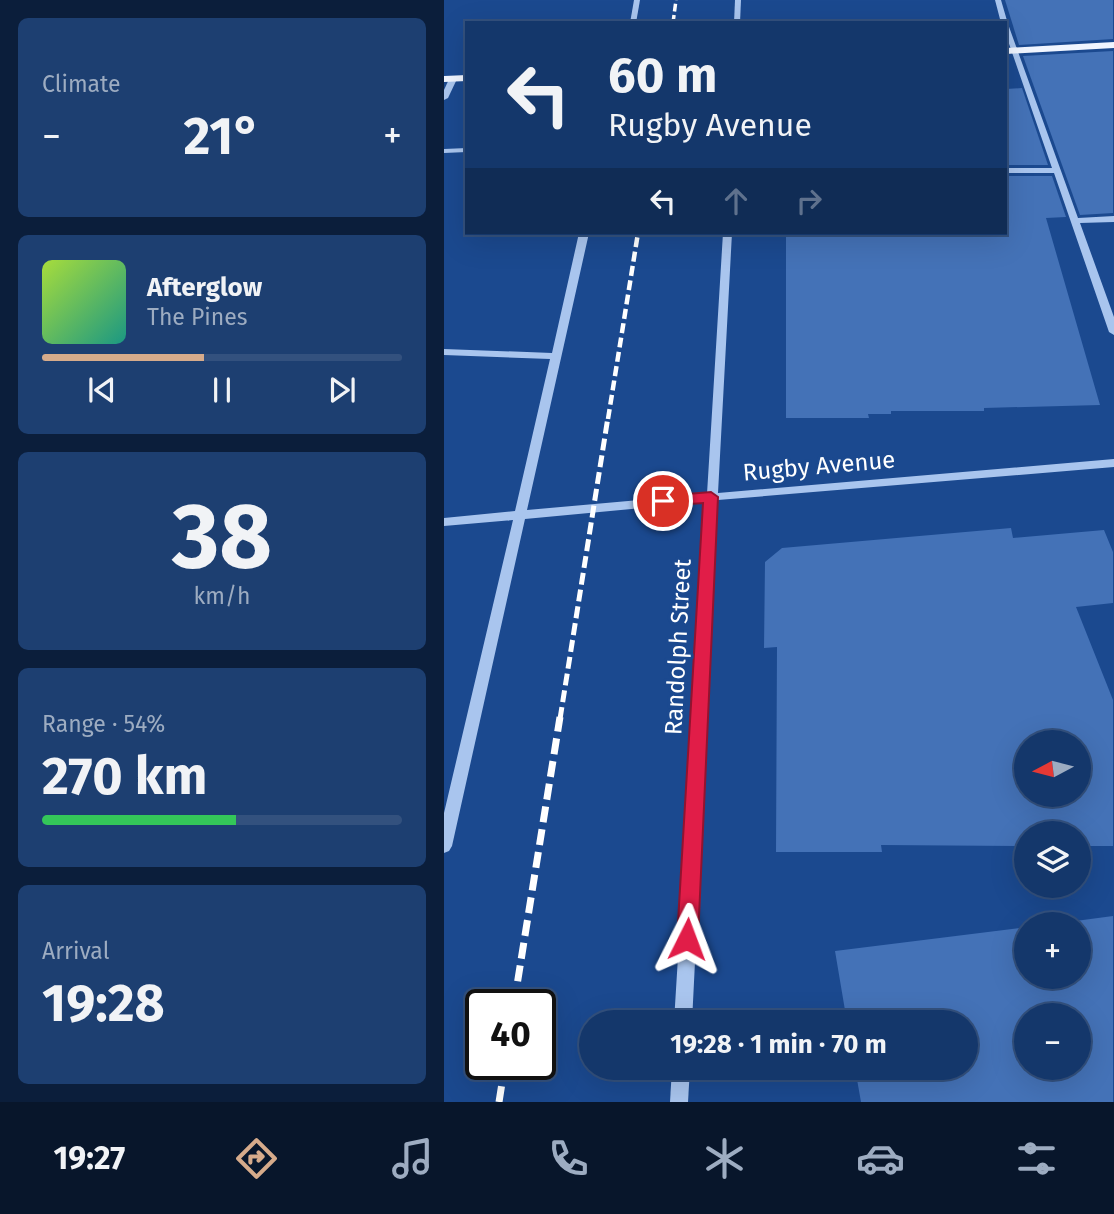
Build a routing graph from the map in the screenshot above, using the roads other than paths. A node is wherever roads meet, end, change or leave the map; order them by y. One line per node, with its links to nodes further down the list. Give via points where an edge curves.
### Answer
1 (637, 0): 4 (street)
2 (738, 0): 5 (street)
3 (998, 0): 6 (street)
4 (633, 21)
5 (737, 21)
6 (1004, 21)
7 (1114, 45): 8 (main road)
8 (1009, 51): 13 (street)
9 (448, 79): 10 (street)
10 (444, 98)
11 (465, 150): 12 (street)
12 (444, 151)
13 (1056, 170): 14 (street); 16 (street)
14 (1007, 171)
15 (1114, 219): 16 (street)
16 (1074, 221): 19 (street)
17 (584, 235): 21 (street)
18 (727, 235): 23 (street, Randolph Street)
19 (1114, 332)
20 (444, 352): 21 (street)
21 (554, 356): 24 (street)
22 (1114, 463): 23 (street, Rugby Avenue)
23 (711, 497): 24 (street, Rugby Avenue); 27 (street, Randolph Street)
24 (521, 516): 25 (street, Rugby Avenue); 26 (street)
25 (444, 522)
26 (444, 846)
27 (684, 1010)
28 (680, 1080): 29 (street)
29 (679, 1102)

